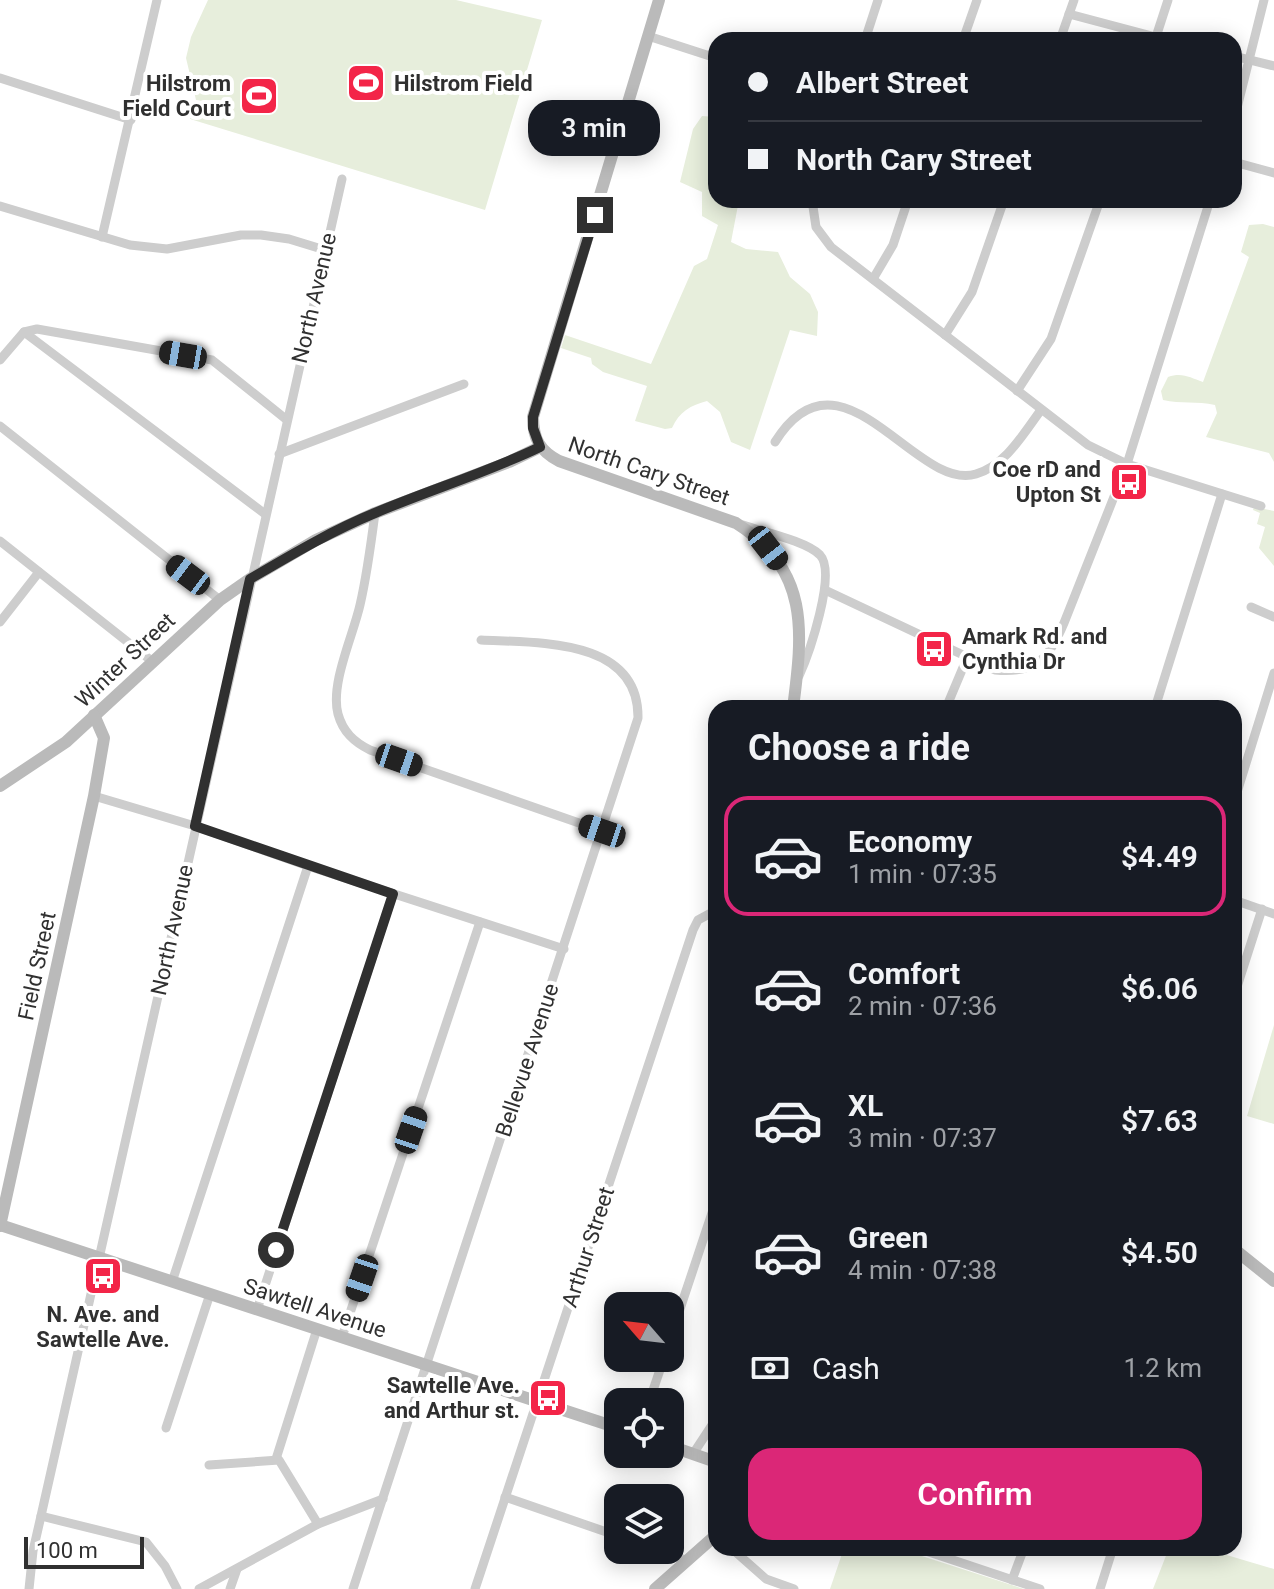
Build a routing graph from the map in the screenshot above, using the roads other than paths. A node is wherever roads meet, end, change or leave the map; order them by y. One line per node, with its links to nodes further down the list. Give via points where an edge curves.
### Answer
1 (659, 0): 14 (street, North Cary Street)
2 (878, 0): 9 (street)
3 (977, 0): 10 (street)
4 (1074, 0): 8 (street)
5 (1168, 0): 13 (street)
6 (1264, 0): 17 (street)
7 (154, 1): 21 (street)
8 (1069, 14): 11 (street); 12 (street)
9 (868, 32)
10 (966, 32)
11 (1063, 32)
12 (1132, 32)
13 (1158, 32)
14 (648, 36): 15 (street); 43 (street, North Cary Street, via 533,417)
15 (708, 55)
16 (1242, 58): 17 (street)
17 (1250, 60): 18 (street); 20 (street)
18 (1274, 66)
19 (0, 78): 21 (street)
20 (1242, 90)
21 (131, 120): 31 (street)
22 (1242, 164): 23 (street)
23 (1274, 173)
24 (342, 179): 32 (street, North Avenue)
25 (0, 206): 31 (street)
26 (812, 208): 33 (street, via 831,247)
27 (905, 208): 33 (street, via 893,245)
28 (1001, 208): 35 (street, via 972,292)
29 (1097, 208): 38 (street, via 1057,327)
30 (1207, 208): 45 (street)
31 (102, 237): 32 (street, via 167,249 261,235)
32 (325, 250): 40 (street, North Avenue)
33 (873, 279): 35 (street)
34 (24, 332): 36 (street); 40 (street, via 37,329 212,360); 49 (street)
35 (945, 335): 38 (street)
36 (0, 360)
37 (464, 384): 44 (street)
38 (1017, 391): 39 (street)
39 (1041, 410): 42 (street, via 1000,461 967,476 931,464 878,424 835,407 808,409 794,417); 45 (street, via 1088,445)
40 (287, 420): 44 (street, North Avenue)
41 (0, 426): 55 (street)
42 (775, 442)
43 (540, 447): 48 (street, Winter Street); 50 (street, North Cary Street, via 559,461)
44 (279, 454): 49 (street, North Avenue)
45 (1127, 464): 46 (street); 60 (street, via 1060,634 1043,659 1016,672)
46 (1222, 494): 47 (street); 66 (street)
47 (1261, 506)
48 (375, 513): 53 (street, Winter Street); 72 (street, via 360,604 337,690 338,714 348,734 370,750)
49 (265, 514): 53 (street, North Avenue)
50 (736, 523): 54 (street, North Cary Street, via 812,549 827,568); 63 (street, North Cary Street, via 768,548 793,587 798,613)
51 (0, 541): 52 (street)
52 (39, 572): 58 (street); 61 (street)
53 (250, 579): 55 (street, Winter Street); 71 (street, North Avenue)
54 (825, 590): 60 (street); 63 (street, North Cary Street)
55 (220, 600): 61 (street, Winter Street)
56 (1251, 607): 57 (street)
57 (1274, 617)
58 (0, 622)
59 (481, 640): 72 (street, Bellevue Avenue, via 586,650 616,668 634,689 638,718)
60 (967, 658): 65 (street)
61 (153, 662): 67 (street, Winter Street)
62 (1274, 673): 68 (street)
63 (796, 682): 64 (street, North Cary Street)
64 (794, 700)
65 (949, 700)
66 (1158, 700)
67 (94, 715): 69 (street, Winter Street, via 66,742); 70 (street, Field Street, via 104,738)
68 (1242, 776)
69 (0, 786)
70 (94, 796): 71 (street); 82 (street, Field Street)
71 (195, 826): 73 (street); 85 (street, North Avenue)
72 (602, 831): 80 (street, Bellevue Avenue)
73 (308, 866): 74 (street); 87 (street)
74 (393, 894): 79 (street); 90 (street)
75 (1242, 903): 76 (street)
76 (1262, 909): 77 (street); 81 (street)
77 (1274, 914)
78 (708, 915): 94 (street, Arthur Street, via 695,924)
79 (480, 922): 80 (street); 92 (street)
80 (564, 949): 93 (street, Bellevue Avenue)
81 (1242, 971)
82 (0, 1225): 85 (street, Sawtell Avenue)
83 (708, 1225): 89 (street)
84 (1242, 1255): 86 (street)
85 (100, 1258): 87 (street, Sawtell Avenue); 105 (street, North Avenue)
86 (1274, 1281)
87 (172, 1282): 88 (street, Sawtell Avenue)
88 (210, 1294): 90 (street, Sawtell Avenue); 96 (street)
89 (684, 1297)
90 (257, 1310): 91 (street, Sawtell Avenue)
91 (317, 1329): 92 (street, Sawtell Avenue); 100 (street)
92 (342, 1337): 93 (street, Sawtell Avenue)
93 (428, 1366): 94 (street, Sawtell Avenue); 104 (street, Bellevue Avenue)
94 (537, 1401): 95 (street, Sawtell Avenue); 103 (street, Arthur Street)
95 (604, 1423)
96 (166, 1428)
97 (708, 1431): 99 (street)
98 (684, 1451): 99 (street)
99 (693, 1454): 101 (street)
100 (276, 1459): 102 (street); 106 (street)
101 (708, 1459)
102 (209, 1465)
103 (505, 1497): 107 (street); 123 (street, Arthur Street)
104 (383, 1499): 106 (street); 122 (street, Bellevue Avenue)
105 (41, 1516): 118 (street, North Avenue); 119 (street, via 146,1542)
106 (318, 1524): 115 (street)
107 (604, 1531)
108 (708, 1542): 114 (street)
109 (738, 1556): 117 (street)
110 (941, 1556): 116 (street)
111 (1021, 1556): 116 (street)
112 (1110, 1556): 127 (street)
113 (684, 1560): 114 (street)
114 (688, 1561): 124 (street)
115 (237, 1569): 120 (street); 121 (street)
116 (1012, 1580): 126 (street)
117 (764, 1584): 125 (street)
118 (29, 1589)
119 (177, 1589)
120 (199, 1589)
121 (230, 1589)
122 (353, 1589)
123 (475, 1589)
124 (655, 1589)
125 (794, 1589)
126 (1040, 1589)
127 (1100, 1589)

